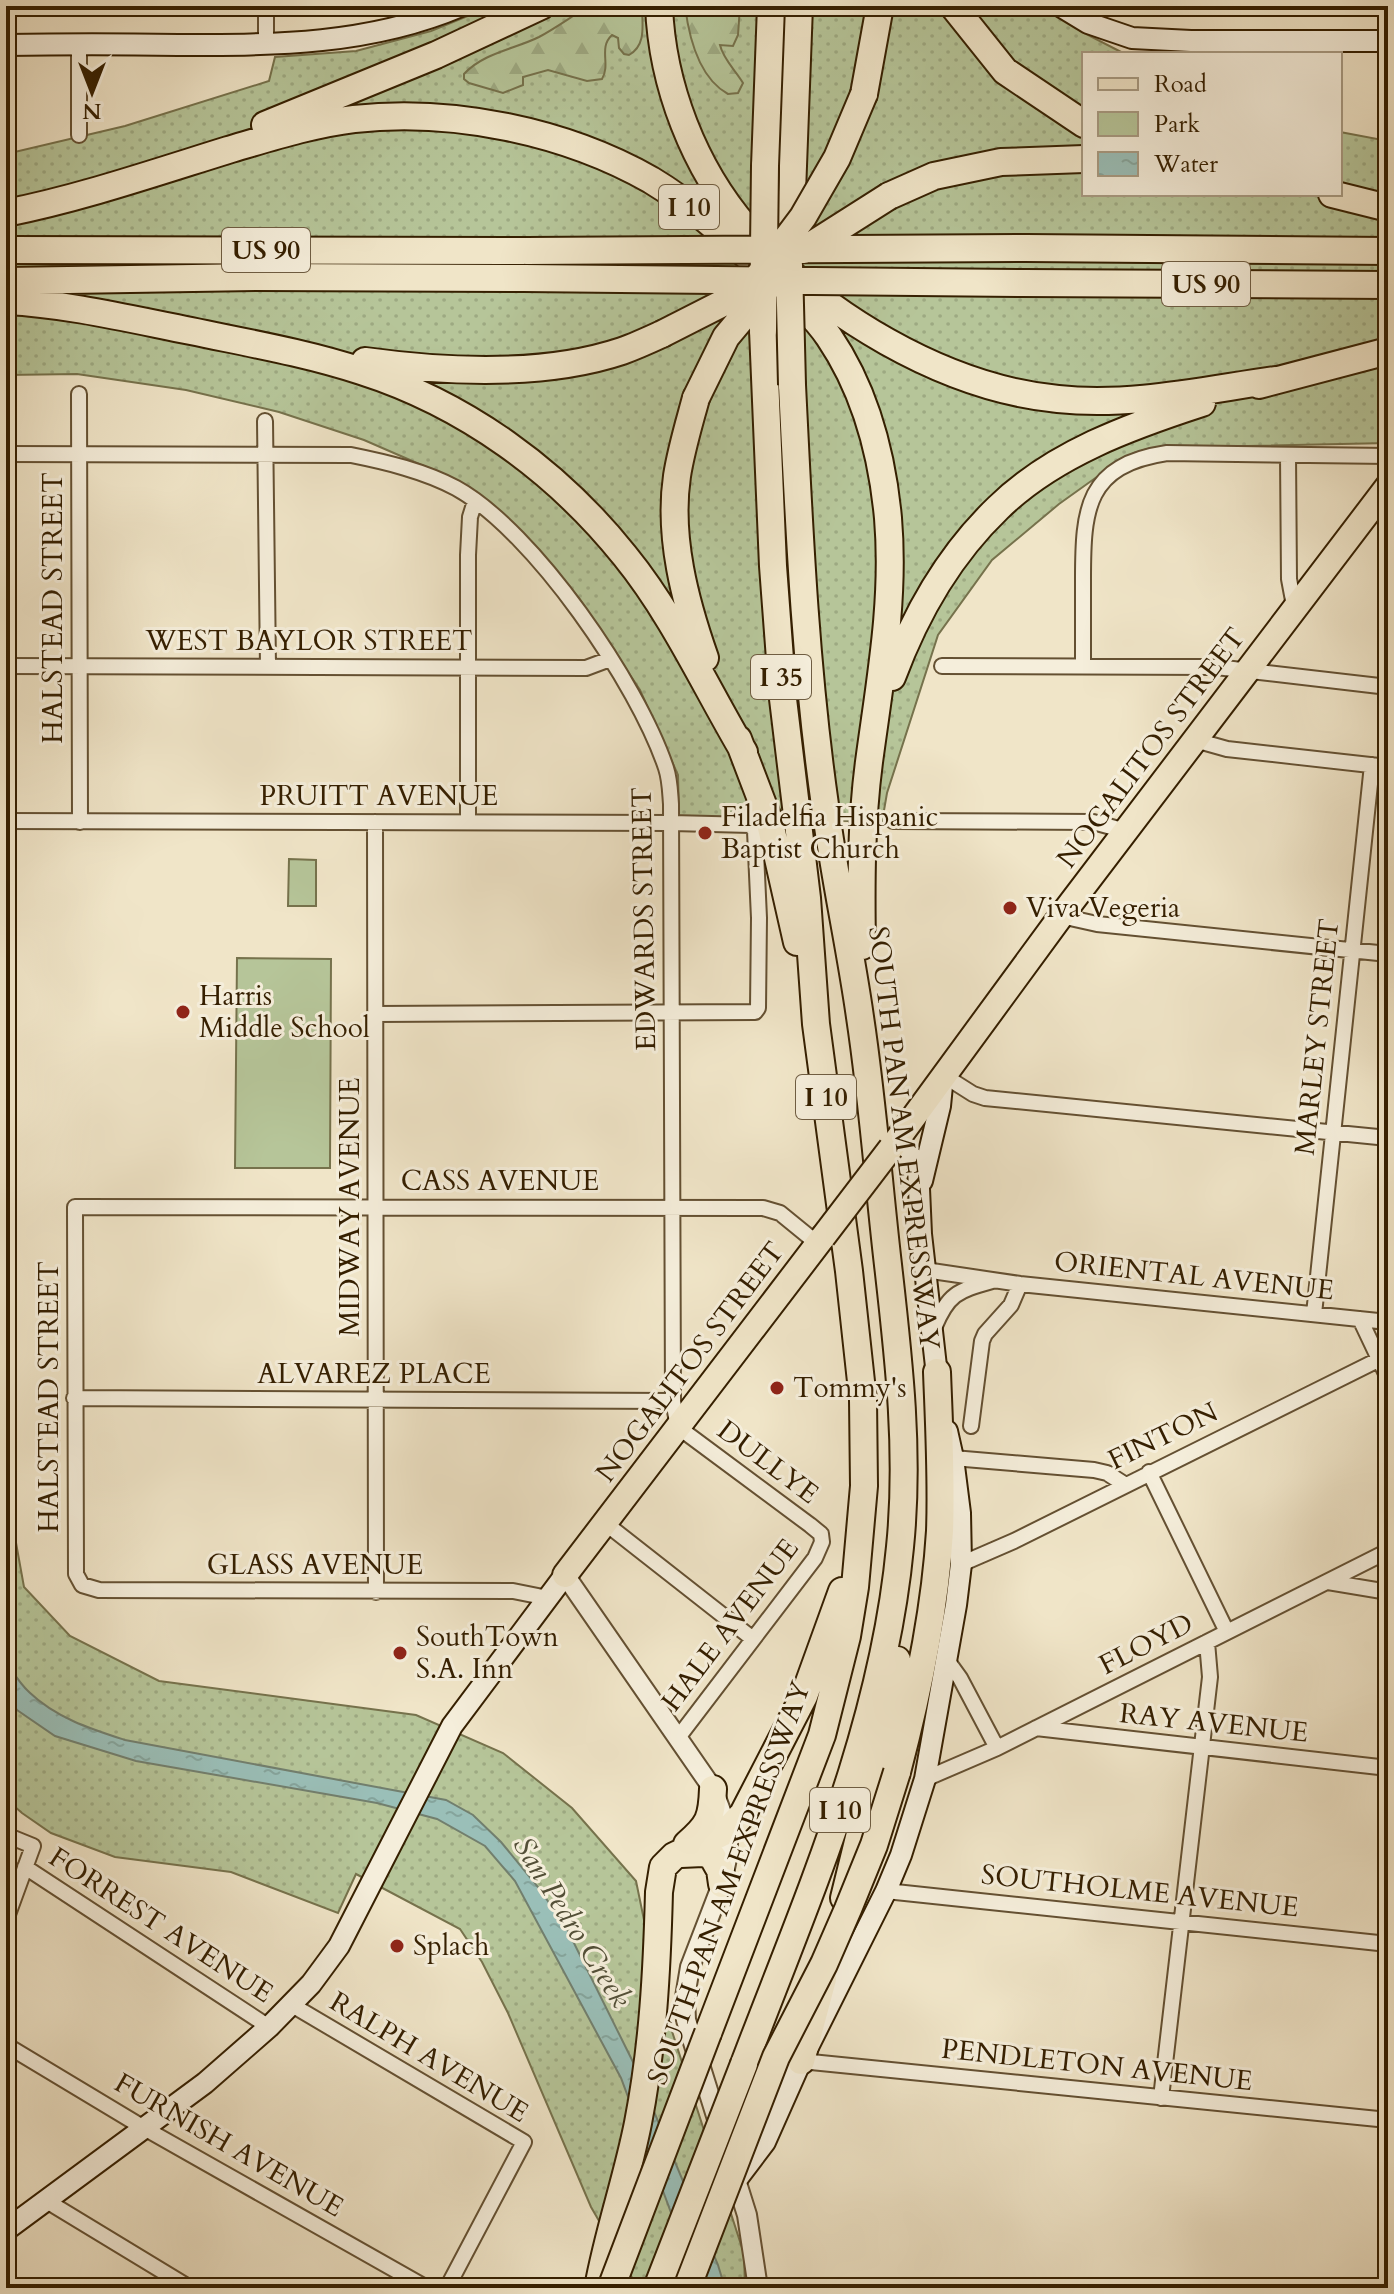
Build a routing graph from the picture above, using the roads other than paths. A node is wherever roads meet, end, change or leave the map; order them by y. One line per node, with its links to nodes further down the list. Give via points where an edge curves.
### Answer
1 (266, 6): 13 (street)
2 (461, 6): 13 (main road, via 371,33)
3 (541, 6): 18 (highway, via 436,55)
4 (659, 6): 29 (highway, via 661,41 680,113 720,190 746,227 813,293 864,327 966,377 1058,399 1117,401)
5 (771, 6): 67 (highway, SOUTH PAN AM EXPRESSWAY / I 35, bridge, via 763,330 774,581)
6 (799, 6): 66 (highway, SOUTH PAN AM EXPRESSWAY / I 35, bridge, via 789,272 801,557 825,805)
7 (880, 6): 27 (highway, bridge, via 864,94 837,158 803,217 758,277 721,304 621,351 576,362 476,370)
8 (953, 6): 15 (highway, via 1005,71)
9 (1066, 8): 14 (main road, via 1132,38)
10 (1388, 41): 14 (main road)
11 (79, 44): 12 (main road); 13 (main road); 16 (street)
12 (6, 45)
13 (266, 45)
14 (1283, 47)
15 (1082, 123)
16 (79, 135)
17 (1082, 159): 51 (highway, bridge, via 1001,162 934,176 889,196 798,254 726,337 696,398 677,478 679,554 697,635)
18 (136, 178): 21 (highway, I 10); 49 (highway, I 10, via 272,137 351,119 403,116 488,123 557,140 651,180 690,207 807,310 848,369 874,434 890,562)
19 (1340, 196): 20 (highway)
20 (1388, 208)
21 (6, 213)
22 (6, 250): 23 (highway, US 90, bridge)
23 (1388, 251)
24 (6, 281): 25 (highway, US 90, bridge, via 255,277)
25 (1388, 285)
26 (6, 301): 27 (highway, I 10, via 86,310)
27 (262, 346): 51 (highway, I 10, via 361,371 411,390 483,429 551,479 606,533 651,591)
28 (1388, 351): 29 (highway)
29 (1275, 380): 49 (highway, via 1142,423 1078,453 997,508 929,597)
30 (79, 394): 33 (street, HALSTEAD STREET)
31 (265, 421): 34 (street)
32 (6, 454): 33 (street, EDWARDS STREET)
33 (78, 454): 34 (street, EDWARDS STREET); 42 (street, HALSTEAD STREET)
34 (266, 454): 38 (street, EDWARDS STREET, via 351,455 385,462 428,476); 45 (street)
35 (1288, 455): 36 (street); 39 (street, via 1289,579); 44 (street, via 1167,453 1134,459 1113,473 1088,505 1083,531)
36 (1388, 456)
37 (1385, 494): 39 (main road, NOGALITOS STREET)
38 (475, 501): 40 (street, EDWARDS STREET, via 531,554); 46 (street, via 468,555)
39 (1295, 612): 47 (main road, NOGALITOS STREET)
40 (610, 659): 46 (street, WEST BAYLOR STREET, via 586,668); 59 (street, EDWARDS STREET, via 666,768)
41 (6, 666): 42 (street, WEST BAYLOR STREET)
42 (78, 666): 45 (street, WEST BAYLOR STREET); 56 (street, HALSTEAD STREET)
43 (942, 666): 44 (street)
44 (1083, 666): 47 (street)
45 (268, 667): 46 (street, WEST BAYLOR STREET)
46 (469, 667): 58 (street)
47 (1247, 672): 48 (street); 50 (main road, NOGALITOS STREET)
48 (1388, 687)
49 (877, 714): 66 (highway, I 10, via 862,837 865,986)
50 (1195, 740): 52 (street, via 1227,749); 60 (main road, NOGALITOS STREET)
51 (744, 752): 67 (highway, I 10, via 770,823)
52 (1372, 765): 53 (street); 62 (street, MARLEY STREET)
53 (1388, 767)
54 (6, 821): 56 (street, PRUITT AVENUE)
55 (893, 821): 60 (street, via 1093,822)
56 (80, 822): 57 (street, PRUITT AVENUE)
57 (375, 822): 58 (street, PRUITT AVENUE); 65 (street, MIDWAY AVENUE)
58 (468, 822): 59 (street, PRUITT AVENUE)
59 (672, 823): 64 (street, EDWARDS STREET); 64 (street, PRUITT AVENUE, via 751,825 757,842 759,918 755,1012)
60 (1126, 831): 61 (main road, NOGALITOS STREET)
61 (1061, 916): 62 (street); 68 (main road, NOGALITOS STREET)
62 (1353, 950): 63 (street); 69 (street, MARLEY STREET)
63 (1388, 954)
64 (673, 1013): 65 (street); 74 (street, EDWARDS STREET)
65 (376, 1014): 75 (street, MIDWAY AVENUE)
66 (860, 1017): 98 (highway, SOUTH PAN AM EXPRESSWAY / I 10, via 901,1372)
67 (816, 1024): 96 (highway, SOUTH PAN AM EXPRESSWAY / I 10, via 860,1370)
68 (943, 1075): 69 (street, via 985,1098); 71 (main road, NOGALITOS STREET); 72 (main road)
69 (1333, 1133): 70 (street); 80 (street, MARLEY STREET)
70 (1388, 1138)
71 (893, 1146): 72 (main road, via 918,1166); 76 (main road, NOGALITOS STREET, bridge)
72 (921, 1185): 77 (main road)
73 (75, 1207): 75 (street, CASS AVENUE); 87 (street, HALSTEAD STREET)
74 (674, 1207): 75 (street, CASS AVENUE); 76 (street, CASS AVENUE, via 763,1208); 89 (street, EDWARDS STREET)
75 (376, 1208): 88 (street, MIDWAY AVENUE)
76 (820, 1240): 91 (main road, NOGALITOS STREET)
77 (925, 1270): 78 (street, ORIENTAL AVENUE); 83 (main road)
78 (996, 1280): 79 (street, ORIENTAL AVENUE); 83 (street, ORIENTAL AVENUE, via 952,1298)
79 (1020, 1284): 80 (street, ORIENTAL AVENUE); 90 (street, via 1011,1305 982,1341)
80 (1314, 1314): 81 (street, ORIENTAL AVENUE)
81 (1360, 1319): 82 (street, ORIENTAL AVENUE); 84 (street)
82 (1388, 1322)
83 (933, 1331): 85 (main road)
84 (1383, 1357): 86 (street); 93 (street, FINTON)
85 (937, 1372): 92 (main road); 144 (highway, bridge, via 941,1484 935,1583 920,1679 897,1772 848,1909 772,2068)
86 (1388, 1378)
87 (74, 1398): 88 (street, ALVAREZ PLACE); 103 (street, HALSTEAD STREET, via 76,1574)
88 (376, 1401): 89 (street, ALVAREZ PLACE); 104 (street, MIDWAY AVENUE)
89 (673, 1401): 91 (street, EDWARDS STREET)
90 (971, 1426)
91 (678, 1427): 95 (main road, NOGALITOS STREET); 97 (street, DULLYE, via 810,1525)
92 (953, 1458): 94 (street, via 1094,1470); 100 (main road)
93 (1149, 1472): 94 (street, FINTON); 107 (street)
94 (1124, 1484): 100 (street, FINTON)
95 (605, 1523): 101 (main road, NOGALITOS STREET); 108 (street)
96 (862, 1531): 118 (highway, via 818,1663); 142 (highway, SOUTH PAN AM EXPRESSWAY / I 10, bridge, via 847,1636 822,1735)
97 (822, 1542): 108 (street, HALE AVENUE)
98 (900, 1547): 131 (highway, via 900,1642 890,1712); 143 (highway, SOUTH PAN AM EXPRESSWAY / I 10, bridge, via 882,1661 844,1798)
99 (1388, 1551): 102 (street, FLOYD)
100 (961, 1564): 110 (main road)
101 (565, 1575): 106 (main road, NOGALITOS STREET); 112 (street)
102 (1327, 1582): 105 (street); 107 (street, FLOYD)
103 (82, 1585): 104 (street, GLASS AVENUE, via 99,1590)
104 (376, 1592): 106 (street, GLASS AVENUE, via 513,1591)
105 (1388, 1592)
106 (548, 1598): 128 (main road, NOGALITOS STREET, via 452,1726 339,1946)
107 (1227, 1632): 109 (street, FLOYD)
108 (753, 1639): 112 (street, HALE AVENUE)
109 (1207, 1642): 111 (street, FLOYD); 114 (street, via 1210,1677)
110 (947, 1660): 113 (street); 116 (main road)
111 (1035, 1728): 113 (street, FLOYD); 114 (street, RAY AVENUE)
112 (677, 1739): 117 (street)
113 (997, 1748): 116 (street, FLOYD)
114 (1200, 1748): 115 (street, RAY AVENUE); 126 (street)
115 (1388, 1768)
116 (925, 1779): 124 (main road)
117 (707, 1781): 118 (highway, via 743,1794); 119 (street); 121 (highway, via 712,1811 708,1824)
118 (759, 1784): 119 (highway)
119 (728, 1830): 121 (highway); 123 (street)
120 (6, 1835): 122 (street, FORREST AVENUE, via 33,1846)
121 (674, 1856): 123 (highway, via 712,1856); 141 (highway, via 660,1876 650,2047 639,2119)
122 (25, 1867): 125 (street); 129 (street, FORREST AVENUE)
123 (722, 1884): 135 (street, via 690,1967 686,2020)
124 (886, 1891): 126 (street, SOUTHOLME AVENUE); 131 (main road)
125 (6, 1920)
126 (1180, 1921): 127 (street, SOUTHOLME AVENUE); 132 (street)
127 (1388, 1944)
128 (292, 2005): 129 (main road, NOGALITOS STREET); 140 (street, RALPH AVENUE, via 524,2142)
129 (269, 2027): 134 (main road, NOGALITOS STREET)
130 (6, 2045): 134 (street, FURNISH AVENUE)
131 (801, 2061): 132 (street, PENDLETON AVENUE); 135 (main road, via 765,2142)
132 (1161, 2098): 133 (street, PENDLETON AVENUE)
133 (1388, 2120)
134 (144, 2128): 136 (main road, NOGALITOS STREET); 139 (street, FURNISH AVENUE)
135 (737, 2179): 145 (street)
136 (45, 2200): 137 (main road, NOGALITOS STREET); 138 (street)
137 (6, 2230)
138 (190, 2288)
139 (427, 2288)
140 (447, 2288)
141 (598, 2288)
142 (611, 2288)
143 (657, 2288)
144 (687, 2288)
145 (758, 2288)

